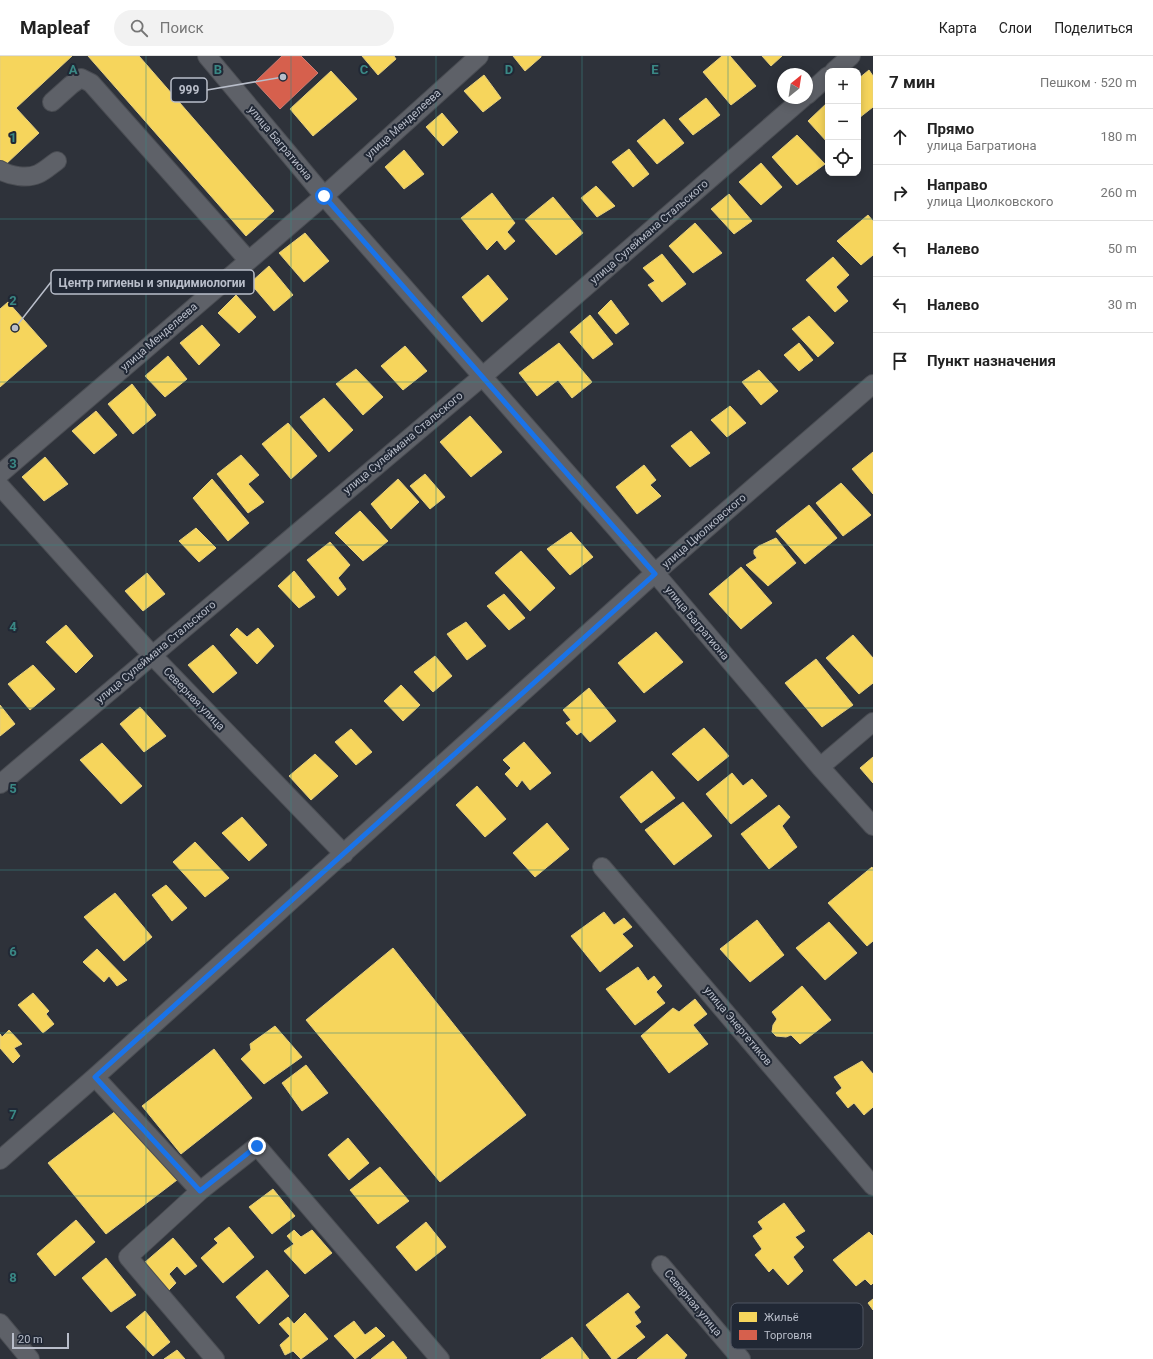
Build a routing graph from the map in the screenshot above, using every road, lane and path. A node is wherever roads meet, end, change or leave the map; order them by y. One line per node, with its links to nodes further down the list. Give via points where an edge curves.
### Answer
1 (207, 56): 11 (street, улица Багратиона)
2 (479, 56): 11 (street, улица Менделеева)
3 (852, 56): 4 (street)
4 (838, 68)
5 (825, 79): 6 (street)
6 (813, 90)
7 (52, 102): 12 (street, via 81,78 91,83)
8 (796, 104): 13 (street, улица Сулеймана Стальского)
9 (57, 161): 10 (street, via 39,174 25,177)
10 (0, 170)
11 (324, 196): 12 (street, улица Менделеева); 13 (street, улица Багратиона)
12 (248, 260): 15 (street, улица Менделеева)
13 (483, 376): 17 (street, улица Багратиона); 18 (street, улица Сулеймана Стальского)
14 (873, 384): 17 (street, улица Циолковского)
15 (0, 474)
16 (0, 486): 18 (street, Северная улица)
17 (655, 574): 20 (street, улица Багратиона); 23 (street, улица Циолковского)
18 (152, 655): 21 (street, улица Сулеймана Стальского); 23 (street, Северная улица)
19 (873, 722): 20 (street)
20 (820, 767): 22 (street, улица Багратиона)
21 (0, 784)
22 (873, 826)
23 (344, 854): 25 (street, улица Циолковского)
24 (602, 867): 27 (street, улица Энергетиков)
25 (95, 1077): 26 (street, улица Циолковского); 28 (street)
26 (0, 1160)
27 (873, 1186)
28 (200, 1191): 34 (street, via 128,1257); 35 (street, via 257,1146)
29 (661, 1265): 31 (street, Северная улица)
30 (0, 1323): 33 (street)
31 (731, 1347)
32 (732, 1349): 36 (street, Северная улица)
33 (30, 1359)
34 (215, 1359)
35 (440, 1359)
36 (741, 1359)

